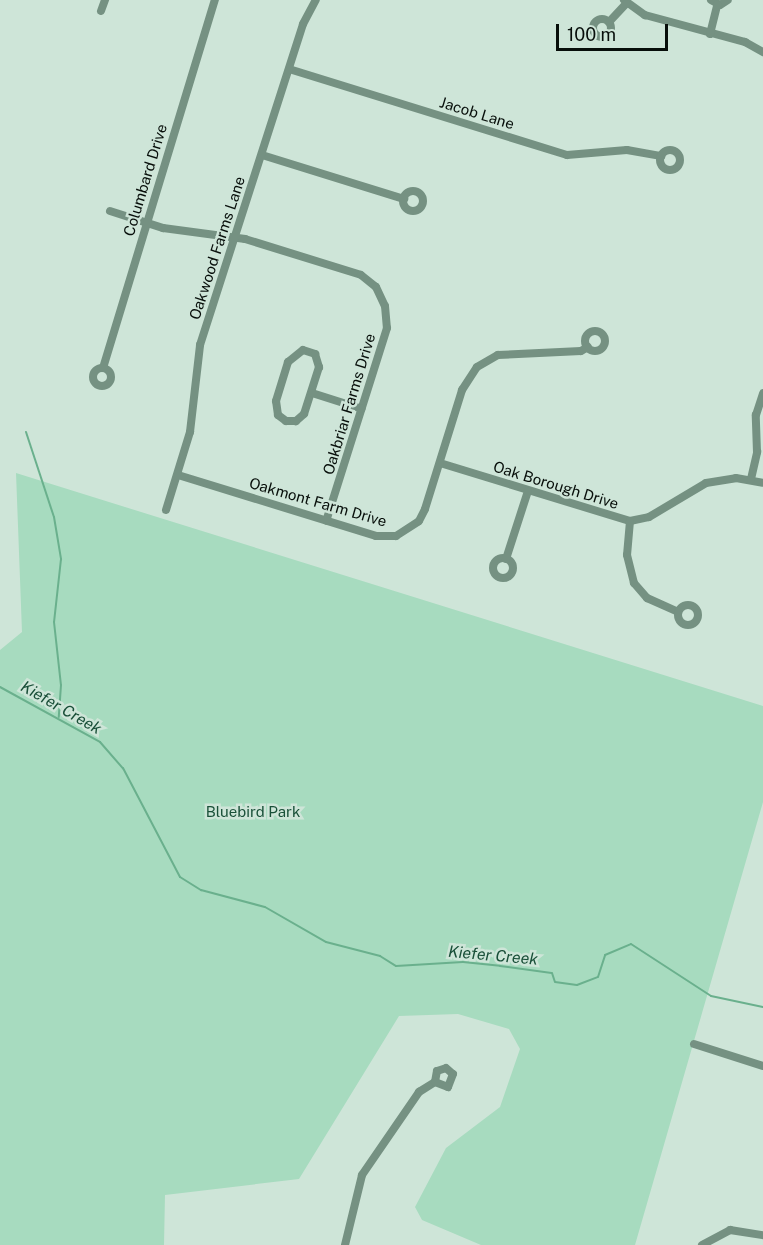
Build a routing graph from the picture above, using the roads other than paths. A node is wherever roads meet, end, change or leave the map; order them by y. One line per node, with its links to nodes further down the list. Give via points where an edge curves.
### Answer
1 (105, 0): 7 (street)
2 (215, 0): 16 (street, Columbard Drive)
3 (316, 0): 11 (street, Oakwood Farms Lane, via 303,24)
4 (728, 0): 6 (street)
5 (625, 2): 8 (street); 9 (street, via 645,15)
6 (714, 2): 9 (street)
7 (101, 11)
8 (609, 21)
9 (710, 33): 10 (street, via 745,42)
10 (763, 52)
11 (289, 69): 12 (street, Oakwood Farms Lane); 13 (street, Jacob Lane, via 567,155 627,150)
12 (262, 155): 14 (street); 17 (street, Oakwood Farms Lane)
13 (661, 156)
14 (404, 199)
15 (110, 212): 16 (street, Oakbriar Farms Drive)
16 (145, 223): 17 (street, Oakbriar Farms Drive); 19 (street, Columbard Drive)
17 (236, 237): 22 (street, Oakbriar Farms Drive, via 362,275 376,287 385,306 387,328); 24 (street, Oakwood Farms Lane, via 200,345 191,426)
18 (588, 347): 23 (street, Oakmont Farm Drive, via 581,351 498,355 477,367 462,390)
19 (103, 368)
20 (312, 393): 20 (street, via 318,358 308,350 298,351 288,362 282,381 276,401 278,415 291,422 300,418); 22 (street)
21 (763, 393): 25 (street, via 756,415 758,452)
22 (362, 409): 29 (street, Oakbriar Farms Drive)
23 (440, 463): 27 (street, Oak Borough Drive); 29 (street, Oakmont Farm Drive, via 425,509 407,531 396,536 376,536)
24 (178, 475): 28 (street, Oakwood Farms Lane); 29 (street, Oakmont Farm Drive)
25 (751, 479): 26 (street, Oak Borough Drive); 30 (street, Oak Borough Drive, via 706,483 649,517)
26 (763, 483)
27 (528, 491): 30 (street, Oak Borough Drive); 31 (street)
28 (166, 510)
29 (326, 521)
30 (630, 521): 32 (street, via 627,555 634,583 647,598)
31 (506, 559)
32 (678, 612)
33 (694, 1044): 34 (street)
34 (763, 1066)
35 (435, 1083): 35 (street, via 434,1076 440,1069 453,1074 448,1087); 37 (street, via 419,1092 362,1176)
36 (763, 1235): 38 (street, via 730,1230)
37 (345, 1245)
38 (702, 1245)

